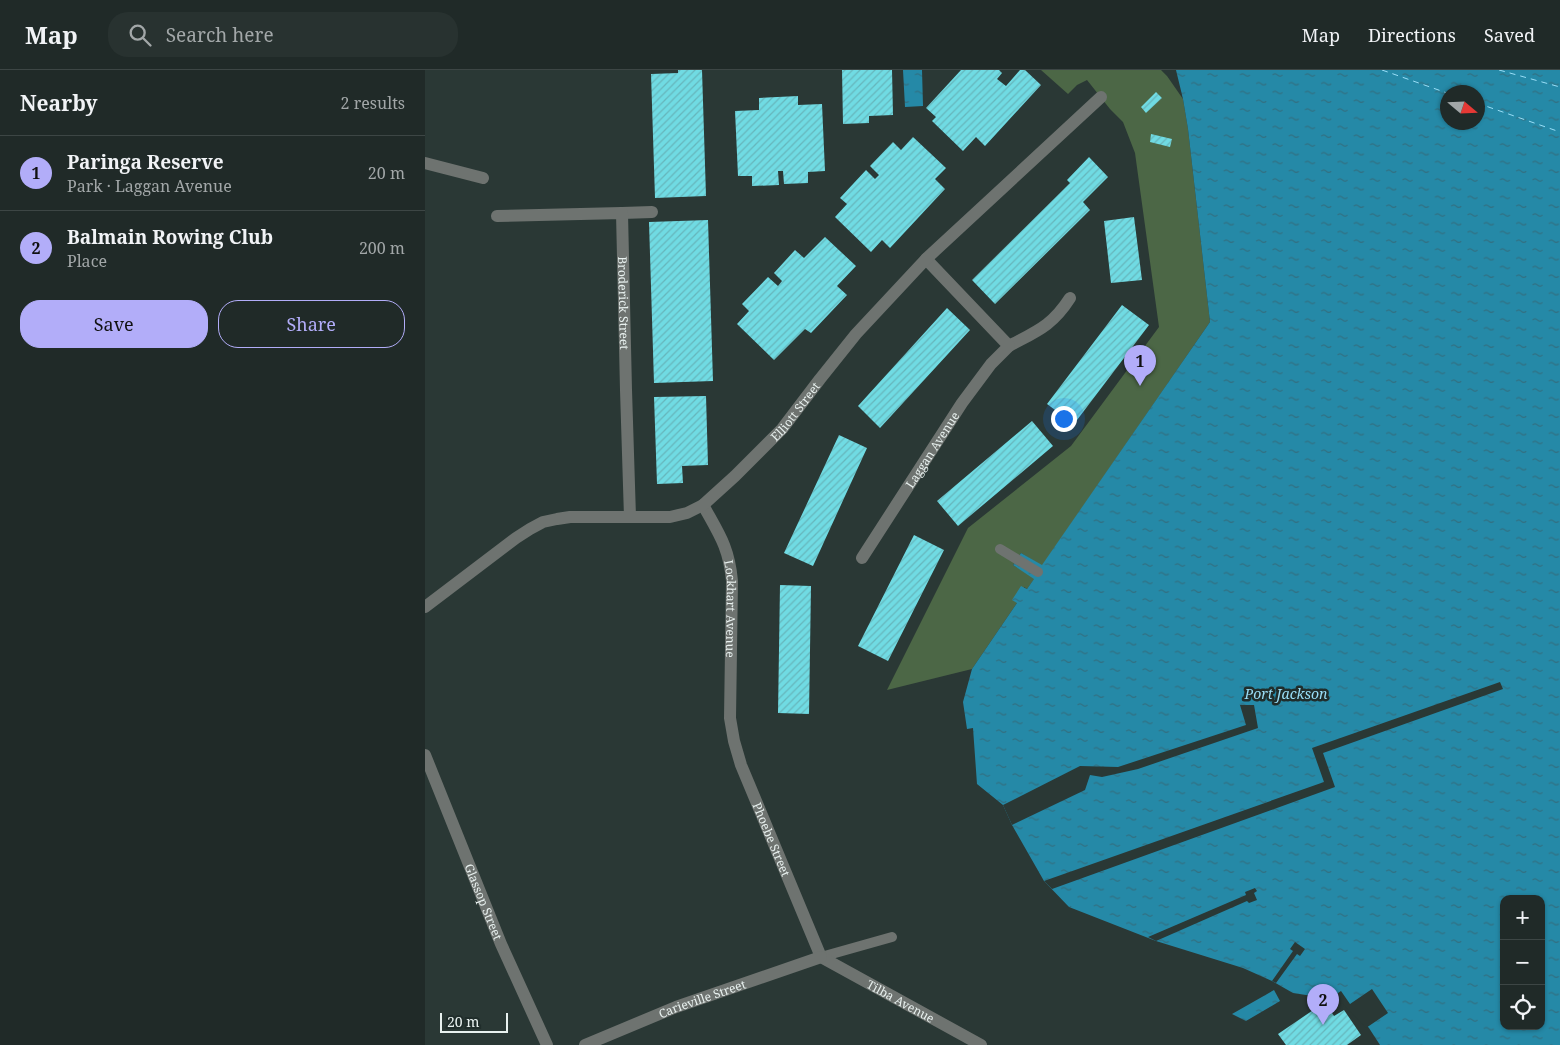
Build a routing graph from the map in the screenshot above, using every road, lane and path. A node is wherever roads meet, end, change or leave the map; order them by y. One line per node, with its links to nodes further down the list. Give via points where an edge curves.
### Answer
1 (1101, 97): 7 (street, Elliott Street)
2 (425, 163): 3 (street)
3 (483, 178)
4 (622, 212): 5 (street); 6 (street); 11 (street, Broderick Street)
5 (652, 212)
6 (497, 216)
7 (926, 259): 9 (street); 10 (street, Elliott Street, via 856,334 782,429)
8 (1070, 298): 9 (street, Laggan Avenue, via 1044,328)
9 (1009, 346): 13 (street, Laggan Avenue, via 962,403)
10 (703, 505): 11 (street, Elliott Street, via 670,517); 16 (street, Lockhart Avenue, via 725,544 731,567)
11 (631, 518): 15 (street, Elliott Street, via 570,517 543,522 516,538)
12 (1000, 549): 14 (lane)
13 (862, 558)
14 (1038, 572)
15 (425, 607)
16 (730, 718): 19 (street, Phoebe Street, via 741,765)
17 (425, 755): 20 (street, Glassop Street, via 501,944)
18 (893, 937): 19 (lane)
19 (821, 957): 21 (street, Carieville Street, via 676,1007); 22 (street, Tilba Avenue)
20 (547, 1045)
21 (585, 1045)
22 (981, 1045)

